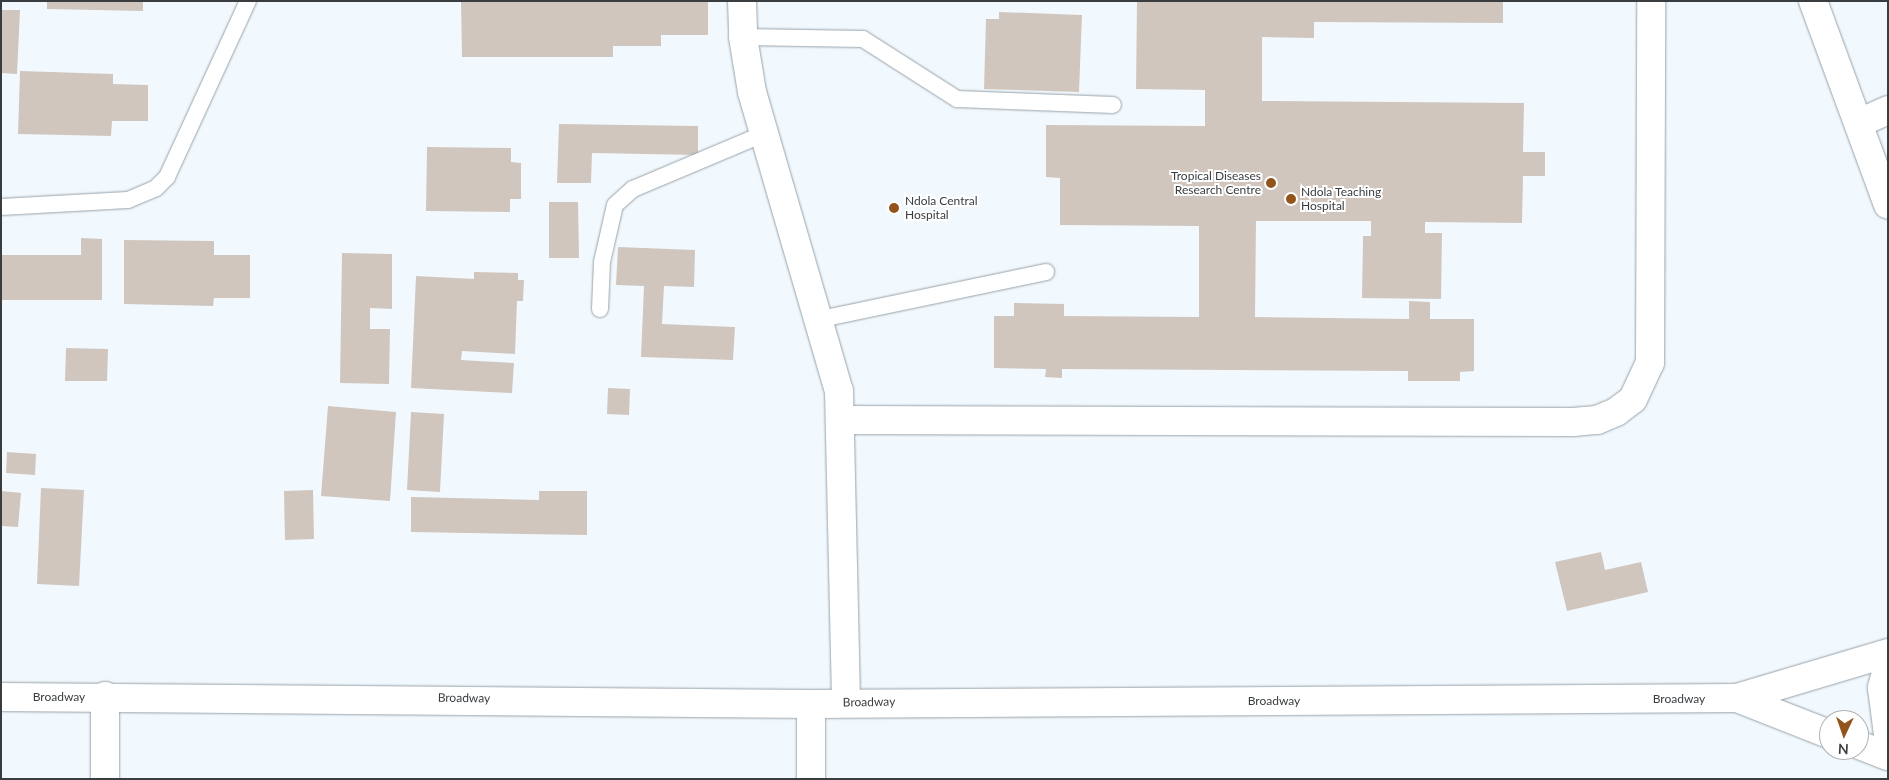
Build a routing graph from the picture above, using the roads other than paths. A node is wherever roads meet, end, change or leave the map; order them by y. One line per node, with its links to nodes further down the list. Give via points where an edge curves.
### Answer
1 (248, 1): 11 (lane, via 167,177 156,188 128,200)
2 (742, 1): 5 (main road)
3 (1651, 1): 15 (main road, via 1650,364 1633,399 1616,412 1597,420 1574,422)
4 (1812, 1): 8 (main road)
5 (743, 37): 6 (lane, via 863,39 957,99); 9 (main road)
6 (1113, 105)
7 (1888, 110): 8 (main road)
8 (1860, 123): 10 (main road)
9 (763, 134): 13 (lane, via 633,189 615,205 604,253); 14 (main road)
10 (1888, 205)
11 (1, 207)
12 (1046, 272): 14 (lane)
13 (600, 310)
14 (821, 319): 15 (main road, via 834,368)
15 (842, 420): 21 (main road)
16 (1888, 653): 20 (main road)
17 (1888, 665): 24 (main road, via 1882,688)
18 (105, 696): 19 (main road, Broadway); 22 (main road, Broadway); 27 (main road)
19 (1, 697)
20 (1737, 698): 21 (main road, Broadway); 23 (main road)
21 (846, 702): 22 (main road, Broadway)
22 (811, 704): 28 (main road)
23 (1819, 730)
24 (1888, 735)
25 (1869, 749): 26 (main road)
26 (1888, 756)
27 (105, 779)
28 (811, 779)

